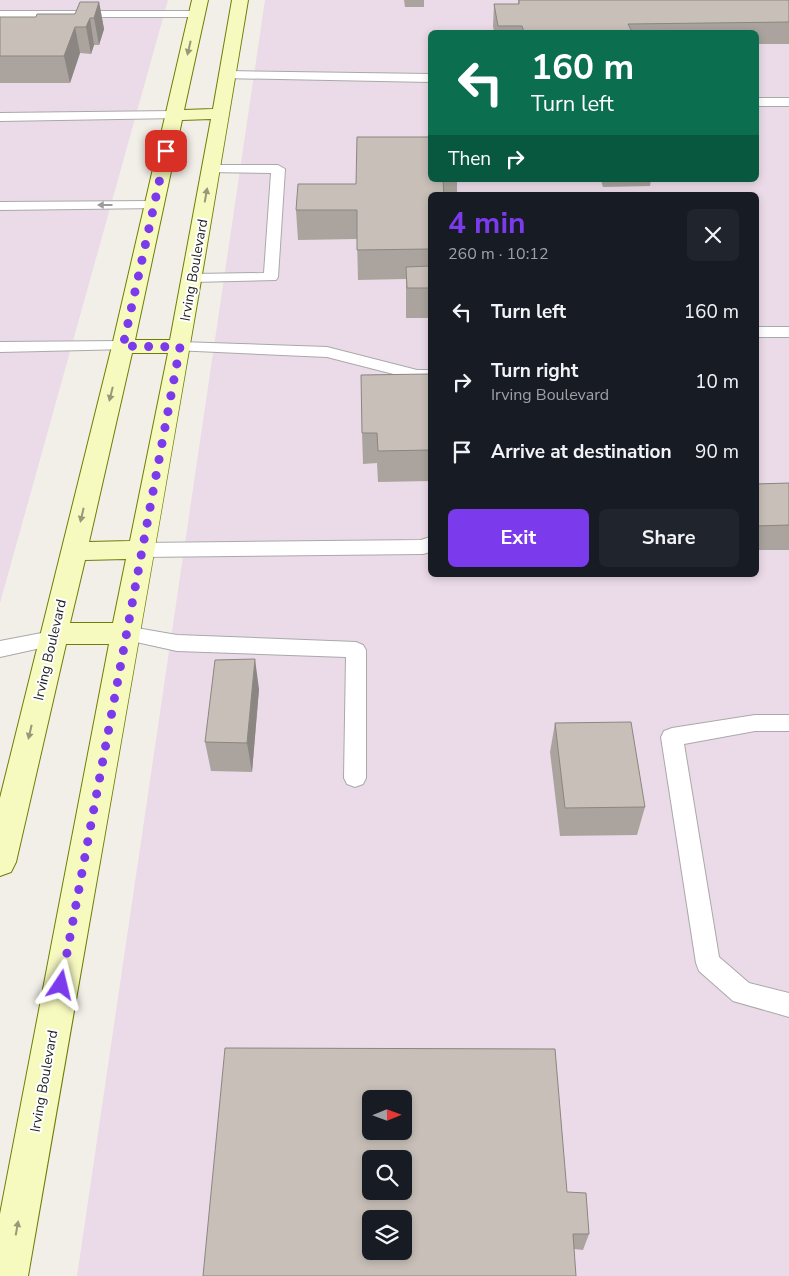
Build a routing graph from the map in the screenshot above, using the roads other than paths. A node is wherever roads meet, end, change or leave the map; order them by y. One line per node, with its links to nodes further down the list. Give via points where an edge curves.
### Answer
1 (218, 9): 2 (lane); 3 (main road, Irving Boulevard); 4 (main road, Irving Boulevard, one-way to 4)
2 (0, 14)
3 (227, 75): 4 (main road); 5 (lane); 8 (main road, Irving Boulevard)
4 (198, 76): 9 (main road, Irving Boulevard)
5 (428, 78)
6 (759, 102): 7 (lane)
7 (789, 102)
8 (220, 114): 9 (main road); 11 (main road, Irving Boulevard)
9 (174, 115): 10 (lane); 12 (main road, Irving Boulevard)
10 (0, 116)
11 (211, 169): 14 (main road, Irving Boulevard, one-way to 11); 14 (lane, via 278,169 271,277)
12 (154, 205): 13 (lane, one-way to 13); 17 (main road, Irving Boulevard)
13 (0, 206)
14 (192, 278): 19 (main road, Irving Boulevard)
15 (759, 332): 16 (lane)
16 (789, 332)
17 (123, 346): 18 (lane); 19 (main road); 23 (main road, Irving Boulevard, one-way to 23)
18 (0, 347)
19 (180, 347): 20 (lane, via 327,352); 22 (main road, Irving Boulevard)
20 (428, 375)
21 (428, 545): 22 (lane)
22 (141, 550): 23 (main road); 24 (main road, Irving Boulevard)
23 (74, 551): 25 (main road, Irving Boulevard)
24 (125, 633): 25 (main road); 28 (lane, via 177,643 356,650); 31 (main road, Irving Boulevard, one-way to 24)
25 (53, 636): 26 (lane); 29 (main road, Irving Boulevard, one-way to 29)
26 (0, 649)
27 (789, 723): 30 (lane, via 755,723 672,737 708,963 742,993)
28 (355, 778)
29 (0, 862)
30 (789, 1006)
31 (8, 1276)

